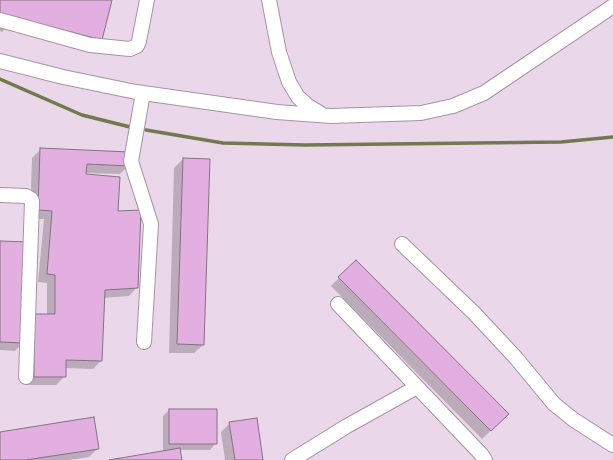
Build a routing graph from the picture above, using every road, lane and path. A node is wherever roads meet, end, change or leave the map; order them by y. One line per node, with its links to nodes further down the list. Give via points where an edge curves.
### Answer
1 (147, 0): 4 (street, via 139,41 130,49 90,45)
2 (269, 0): 7 (street, via 279,52 289,82 298,97)
3 (613, 6): 7 (street, via 492,88 464,102 421,113)
4 (0, 20)
5 (0, 61): 6 (street)
6 (143, 93): 7 (street, via 277,112); 11 (street, via 131,161 151,224)
7 (322, 115)
8 (0, 194): 12 (street, via 26,196 32,201)
9 (402, 244): 14 (street, via 474,313 554,404)
10 (338, 304): 13 (street)
11 (144, 342)
12 (26, 377)
13 (417, 387): 15 (street); 16 (street)
14 (613, 445)
15 (292, 460)
16 (485, 460)

